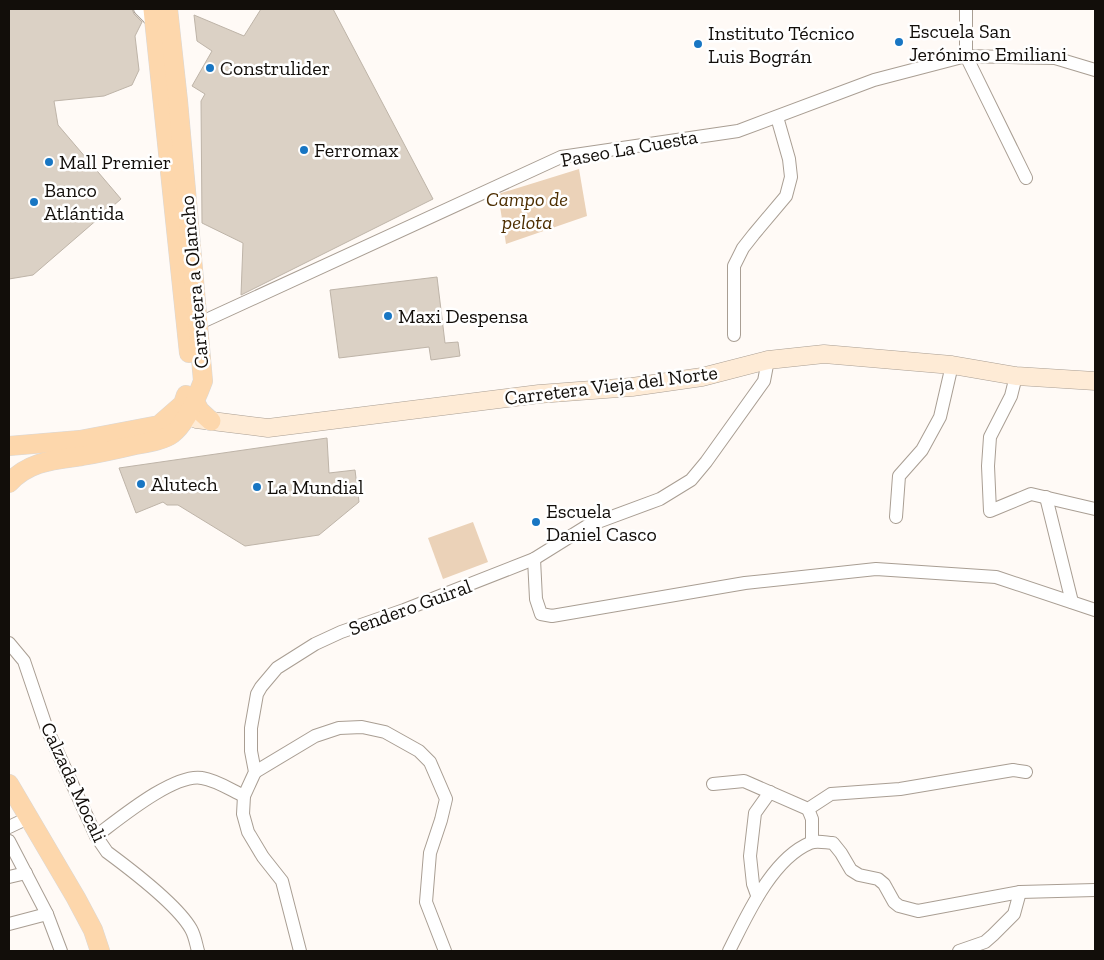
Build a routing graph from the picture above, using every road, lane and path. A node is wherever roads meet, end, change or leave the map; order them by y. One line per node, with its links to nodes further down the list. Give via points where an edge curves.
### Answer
1 (140, 9): 4 (street)
2 (168, 9): 9 (main road, Carretera a Olancho, via 178,101)
3 (966, 9): 5 (street)
4 (154, 16): 9 (main road, Carretera a Olancho)
5 (966, 56): 6 (street, Paseo La Cuesta, via 1055,58); 7 (street, Paseo La Cuesta, via 874,80); 8 (street)
6 (1095, 70)
7 (776, 117): 9 (street, Paseo La Cuesta, via 738,130 561,157); 10 (street, via 789,158 791,177 786,196 743,248 734,266)
8 (1026, 178)
9 (192, 326): 15 (main road, Carretera a Olancho, via 202,381); 17 (main road, Carretera a Olancho, via 192,377 183,404 159,425 80,440)
10 (734, 335)
11 (768, 360): 12 (street, Carretera Vieja del Norte, via 824,354); 16 (street, Carretera Vieja del Norte, via 702,377 268,428); 22 (street, Sendero Guiral, via 764,381 691,480 660,498 588,526)
12 (952, 366): 13 (street, Carretera Vieja del Norte); 21 (street, via 940,417 922,450 899,476)
13 (1016, 376): 14 (street, Carretera Vieja del Norte); 19 (street, via 1011,396 990,437 990,511 1031,494)
14 (1093, 378)
15 (191, 410): 16 (main road, via 200,411); 18 (main road, Carretera a Olancho, via 172,434 146,443 42,462 17,474)
16 (211, 421)
17 (9, 446)
18 (9, 483)
19 (1046, 497): 20 (street); 23 (street)
20 (1095, 509)
21 (896, 517)
22 (534, 559): 23 (street, via 536,599 541,614 552,616 745,583 876,569 996,577); 26 (street, Sendero Guiral, via 341,632 277,668 257,694 251,728)
23 (1072, 602): 24 (street)
24 (1095, 610)
25 (9, 643): 35 (street, Calzada Mocali, via 24,662 47,729)
26 (255, 772): 31 (street); 49 (street, via 315,736 338,728 362,727 385,732 420,750 430,762 446,799 430,853 426,902)
27 (1026, 772): 32 (street, via 1013,770 900,790 831,794)
28 (9, 784): 33 (main road)
29 (713, 784): 30 (street, via 744,781)
30 (770, 792): 32 (street); 42 (street, via 755,812 750,856)
31 (244, 796): 35 (street, via 203,778 190,777 152,795); 48 (street, via 242,814 248,832 282,881)
32 (808, 809): 37 (street, via 812,819)
33 (28, 818): 34 (street); 46 (main road, via 76,898)
34 (9, 827)
35 (96, 836): 47 (street, Calzada Mocali, via 107,852 185,920 192,930)
36 (9, 841): 38 (street)
37 (812, 842): 41 (street, via 833,843 850,870 878,879 898,906 918,911); 42 (street, via 788,856)
38 (26, 873): 39 (street); 43 (street)
39 (9, 877)
40 (1095, 890): 41 (street)
41 (1020, 892): 51 (street, via 1014,914 993,935 985,942)
42 (757, 895): 50 (street)
43 (47, 914): 44 (street); 45 (street)
44 (9, 924)
45 (61, 951)
46 (100, 951)
47 (198, 951)
48 (300, 951)
49 (445, 951)
50 (729, 951)
51 (959, 951)

